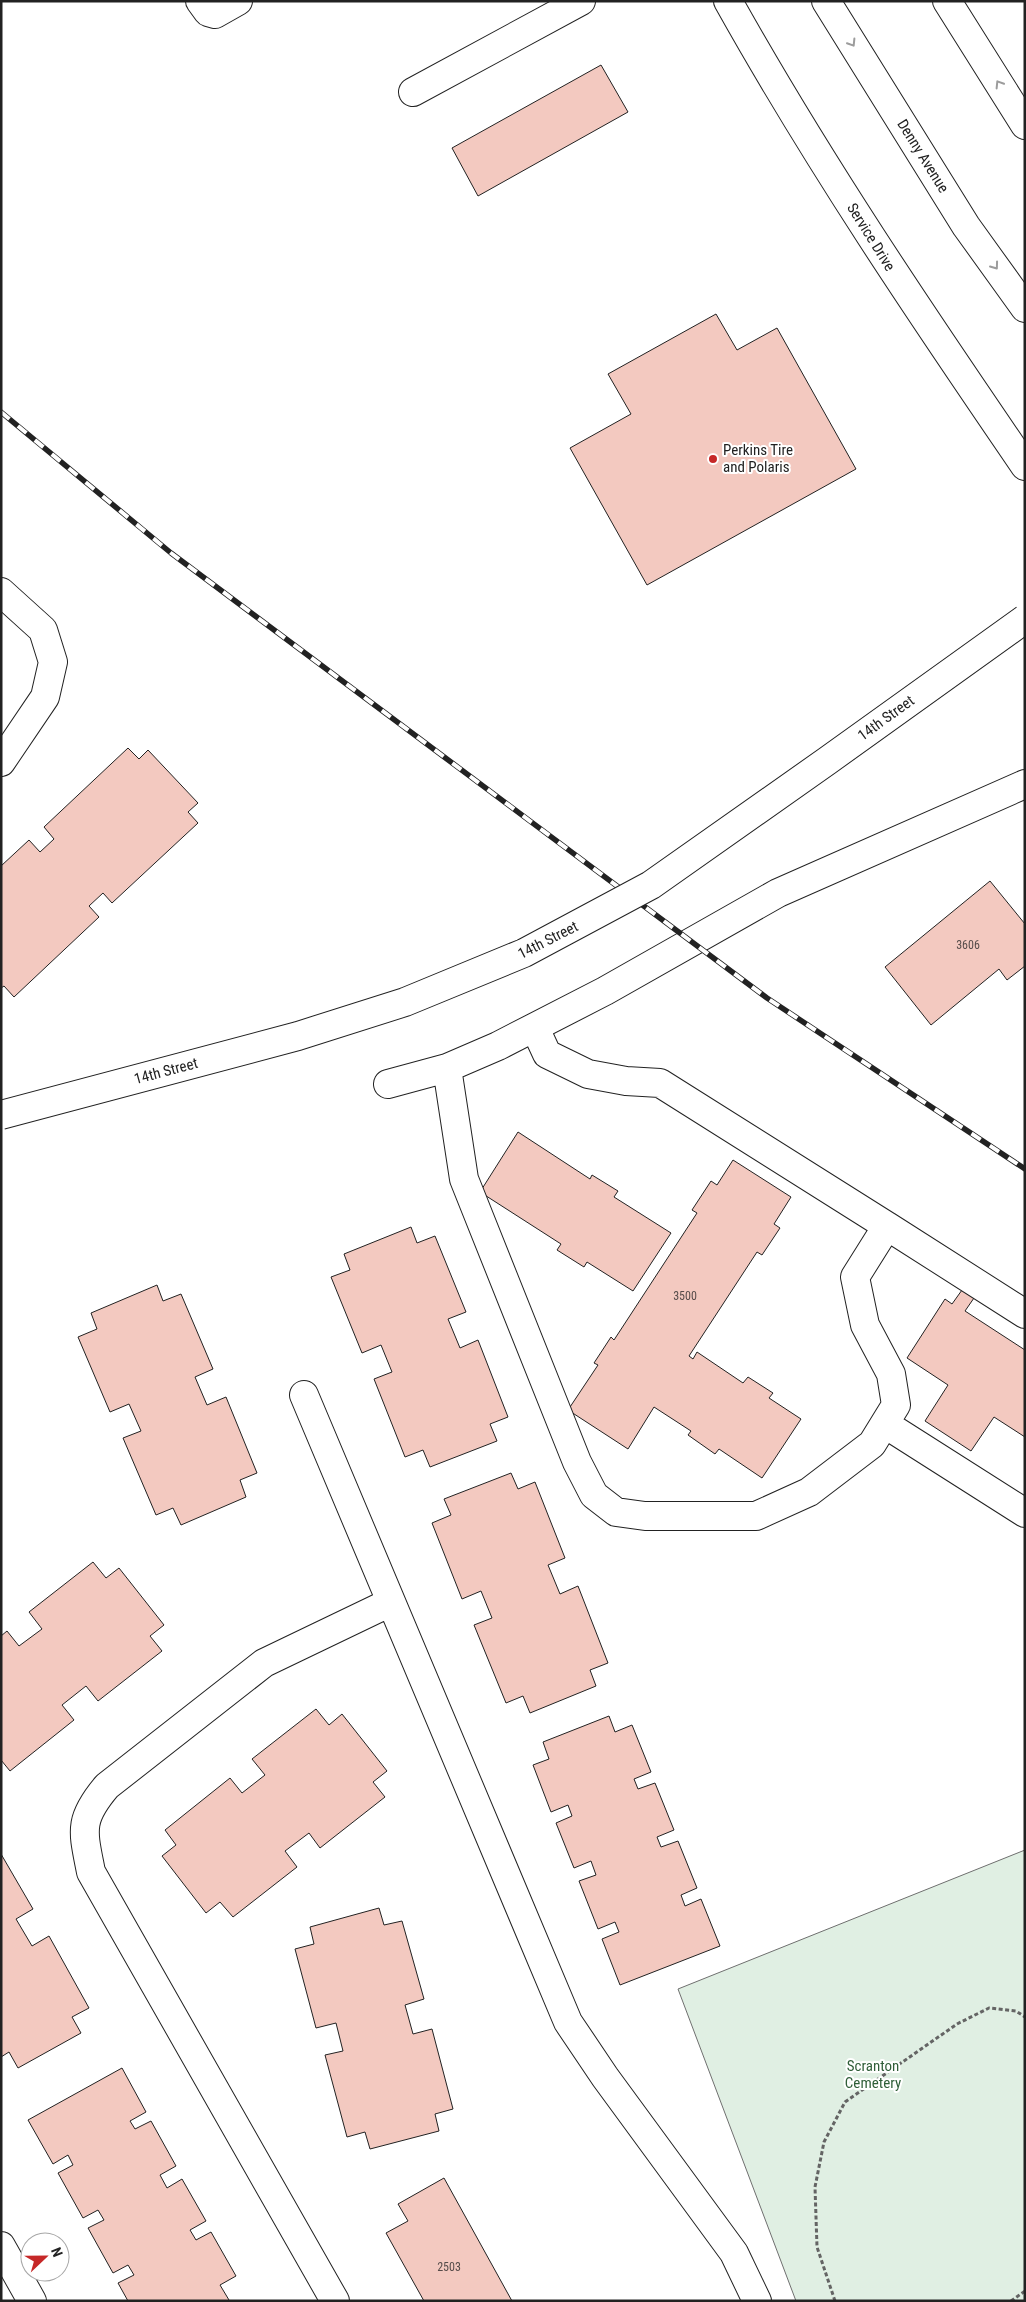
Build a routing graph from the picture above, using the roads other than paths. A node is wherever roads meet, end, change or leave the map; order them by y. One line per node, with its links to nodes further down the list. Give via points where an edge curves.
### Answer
1 (200, 1): 2 (street, via 208,12 215,14)
2 (238, 1)
3 (581, 1): 7 (street)
4 (728, 1): 10 (street, Service Drive, via 764,67 890,268)
5 (826, 1): 9 (street, Denny Avenue, one-way to 9, via 966,226)
6 (947, 1): 8 (street, one-way to 6)
7 (413, 92)
8 (1025, 125)
9 (1025, 308)
10 (1025, 466)
11 (1, 592): 13 (street, via 42,630 53,662 45,697)
12 (1025, 619): 18 (street, 14th Street, bridge, via 651,885 524,954 405,1002 298,1036)
13 (1, 762)
14 (1025, 784): 15 (street, via 778,893)
15 (535, 1028): 16 (street); 19 (street, via 547,1054 588,1074 626,1081 660,1082)
16 (447, 1068): 17 (street); 22 (street, via 464,1179 574,1453 594,1495 616,1512 645,1516 756,1516 809,1492 872,1444)
17 (388, 1084)
18 (1, 1115)
19 (887, 1226): 20 (street); 22 (street, via 855,1276 865,1325 891,1374 896,1405)
20 (1025, 1314)
21 (304, 1395): 24 (street)
22 (885, 1424): 23 (street)
23 (1025, 1513)
24 (391, 1602): 27 (street, via 264,1663 108,1786 92,1804 83,1832 91,1872); 28 (street, via 568,2022 734,2253)
25 (1, 2246): 26 (street)
26 (32, 2301)
27 (335, 2301)
28 (756, 2301)

